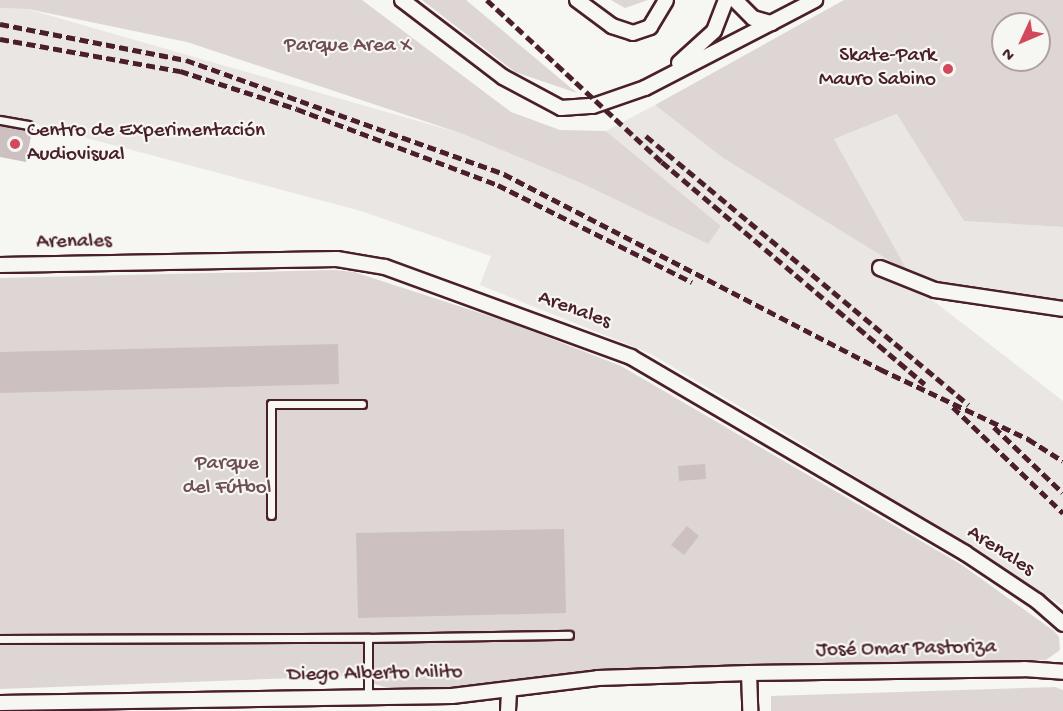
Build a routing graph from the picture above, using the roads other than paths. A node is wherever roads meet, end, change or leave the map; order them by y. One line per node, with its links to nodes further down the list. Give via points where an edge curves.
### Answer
1 (402, 0): 8 (street, via 502,77 544,103 578,109)
2 (577, 0): 3 (street, via 622,30 643,31 658,18)
3 (666, 0)
4 (726, 0): 8 (street, via 721,20 700,48)
5 (735, 0): 7 (street, via 753,18)
6 (815, 0): 7 (street)
7 (771, 24): 8 (street)
8 (645, 88)
9 (0, 120): 10 (lane)
10 (28, 125)
11 (0, 265): 16 (street, Arenales, via 337,258 385,267 624,353 965,553 1037,601)
12 (879, 268): 13 (street, via 935,290)
13 (1063, 309)
14 (362, 404): 15 (lane, via 271,404)
15 (271, 516)
16 (1063, 624)
17 (569, 635): 18 (lane)
18 (368, 638): 19 (lane); 23 (lane)
19 (0, 639)
20 (1063, 672): 21 (street, José Omar Pastoriza)
21 (749, 673): 22 (street, Diego Alberto Milito, via 598,678); 26 (street)
22 (509, 690): 23 (street, Diego Alberto Milito); 25 (street)
23 (368, 698): 24 (street, Diego Alberto Milito)
24 (0, 703)
25 (508, 711)
26 (750, 711)

